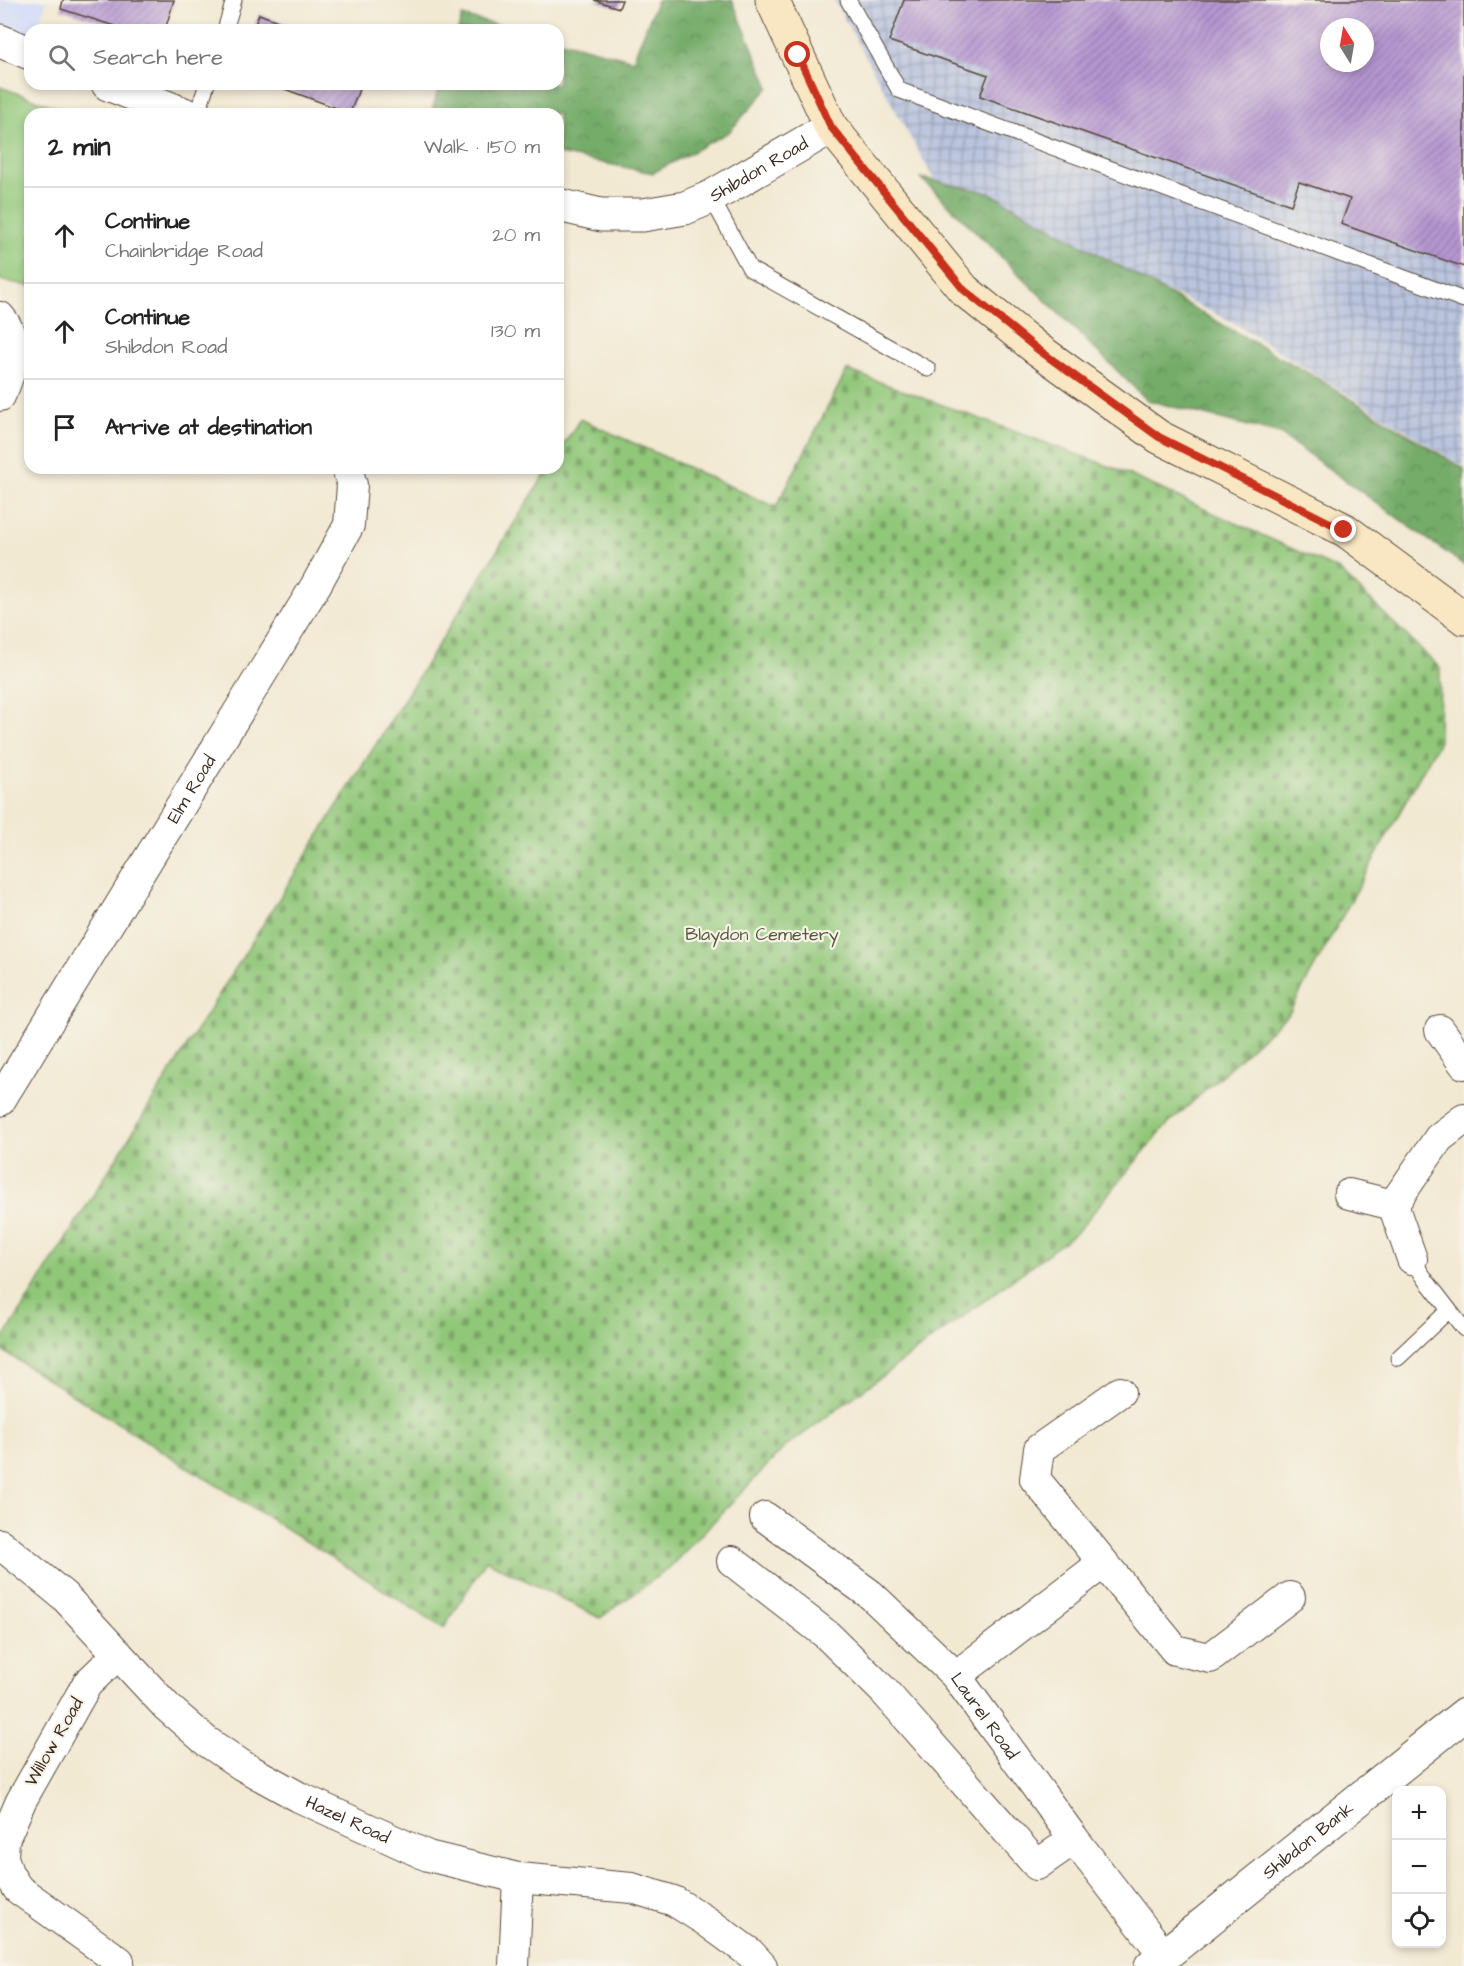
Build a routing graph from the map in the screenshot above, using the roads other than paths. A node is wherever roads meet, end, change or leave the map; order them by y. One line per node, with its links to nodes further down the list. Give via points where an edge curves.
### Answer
1 (234, 0): 4 (lane)
2 (772, 0): 11 (main road)
3 (848, 0): 14 (lane, via 899,90)
4 (227, 24)
5 (0, 41): 6 (street)
6 (24, 51)
7 (123, 90): 9 (street)
8 (205, 90): 10 (lane)
9 (169, 108)
10 (199, 108)
11 (831, 127): 12 (street, Shibdon Road); 19 (main road, via 964,290 1036,348 1159,437 1344,530)
12 (711, 197): 13 (street, Shibdon Road, via 685,208 644,215 601,215); 16 (lane, via 750,269)
13 (564, 206)
14 (1464, 300)
15 (12, 322): 17 (street, via 12,359)
16 (928, 369)
17 (0, 396)
18 (349, 474): 22 (street, Elm Road, via 352,485 349,525 310,596)
19 (1464, 618)
20 (1440, 1030): 21 (street)
21 (1464, 1064)
22 (0, 1101)
23 (1464, 1119): 25 (street, via 1439,1138)
24 (1349, 1194): 25 (street)
25 (1393, 1205): 26 (street)
26 (1412, 1259): 27 (lane)
27 (1449, 1310): 28 (lane); 29 (lane)
28 (1464, 1329)
29 (1398, 1358)
30 (1120, 1392): 34 (street, via 1039,1449 1035,1479)
31 (765, 1517): 37 (street, Laurel Road, via 871,1595)
32 (0, 1544): 36 (street, Hazel Road, via 64,1596)
33 (732, 1561): 39 (street, via 827,1635 884,1690 1037,1865)
34 (1103, 1563): 35 (street, via 1176,1650 1210,1658); 37 (street)
35 (1290, 1597)
36 (118, 1654): 40 (street, Willow Road, via 87,1684); 41 (street, Hazel Road, via 167,1707 206,1741 252,1772 428,1856)
37 (956, 1676): 39 (street, Laurel Road)
38 (1464, 1715): 43 (street, Shibdon Bank)
39 (1074, 1839): 43 (street, Laurel Road)
40 (2, 1840): 42 (street, Willow Road, via 8,1874 18,1889)
41 (518, 1878): 44 (street); 45 (street, Hazel Road, via 632,1888 674,1902 750,1953)
42 (118, 1961)
43 (1157, 1961)
44 (514, 1966)
45 (762, 1966)

